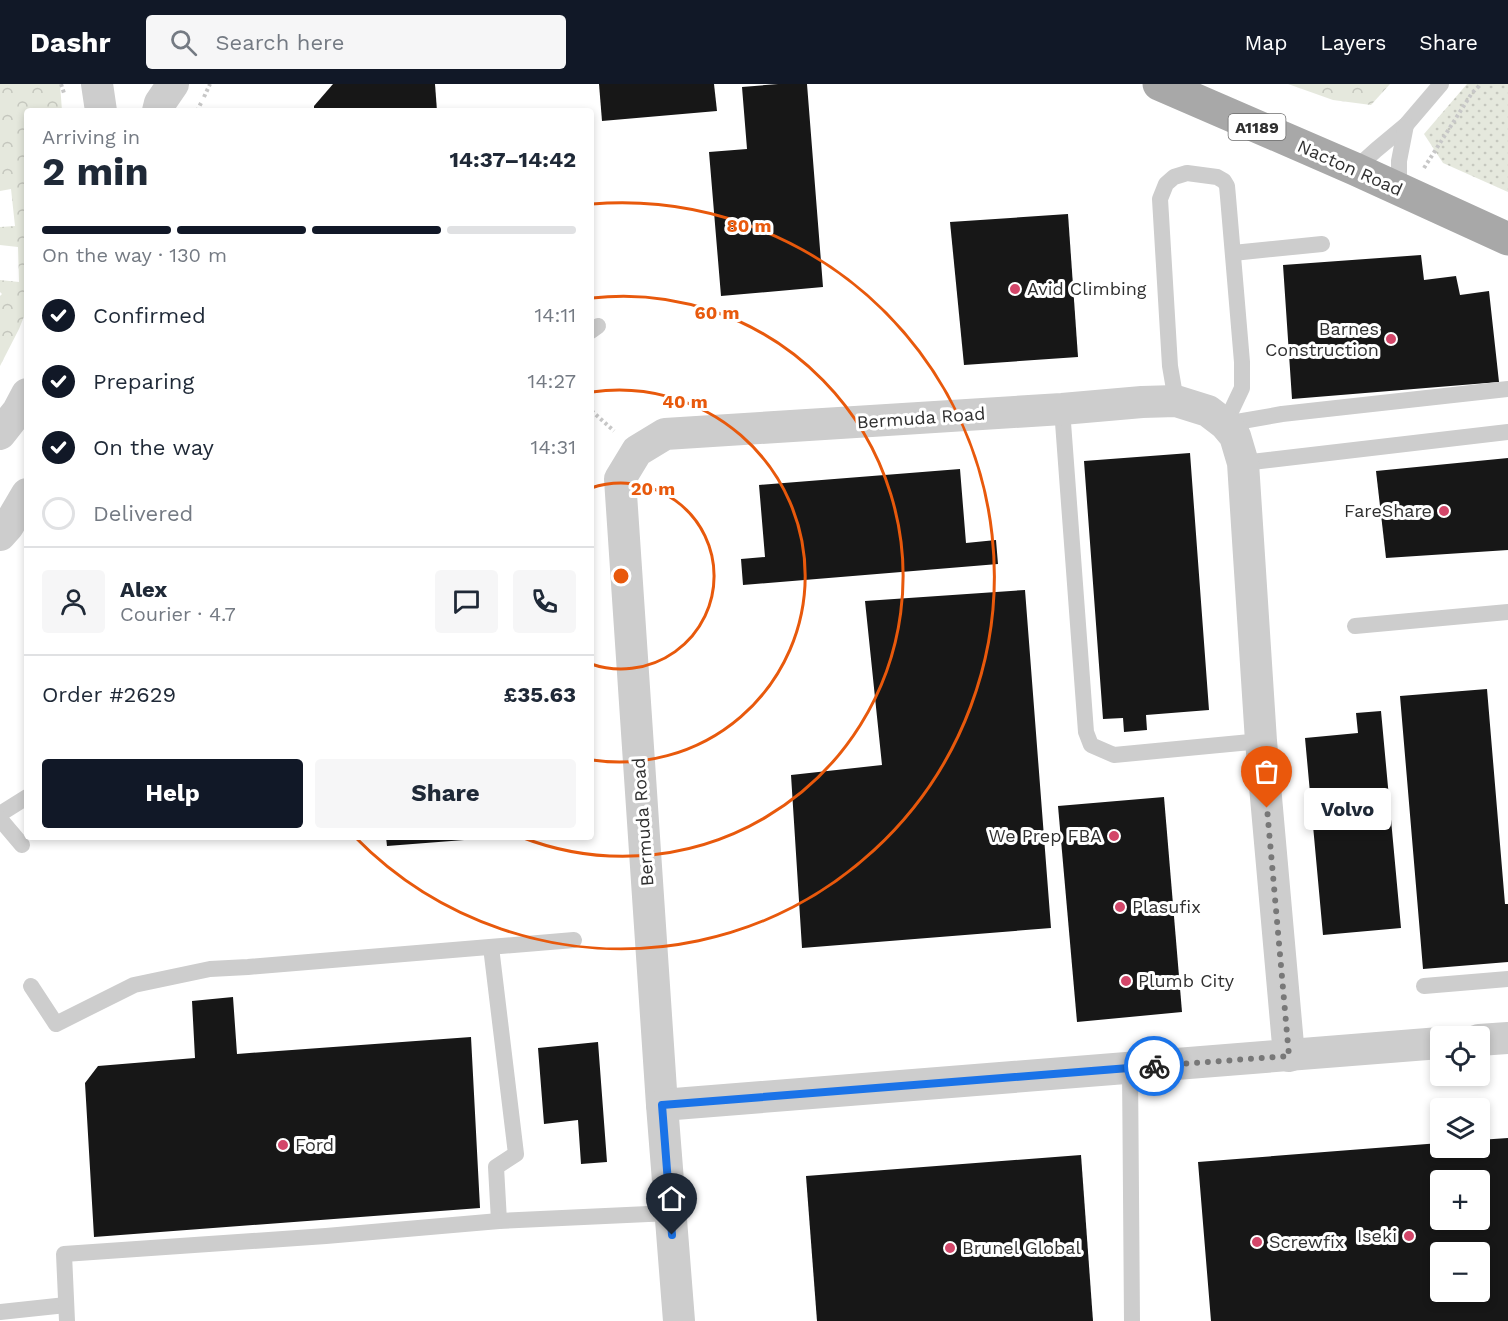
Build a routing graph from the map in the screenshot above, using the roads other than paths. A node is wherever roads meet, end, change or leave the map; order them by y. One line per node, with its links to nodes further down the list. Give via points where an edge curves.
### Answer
1 (97, 84): 5 (street)
2 (173, 84): 6 (street)
3 (1159, 84): 8 (main road, Nacton Road / A1189)
4 (1441, 84): 7 (lane)
5 (101, 108)
6 (159, 108)
7 (1406, 125): 8 (lane); 9 (lane, via 1399,161)
8 (1355, 170): 9 (main road, Nacton Road / A1189)
9 (1410, 181): 10 (main road, Nacton Road / A1189)
10 (1508, 239)
11 (1322, 244): 12 (lane)
12 (1233, 253): 15 (lane, via 1224,181 1187,173 1174,177 1160,198 1170,366); 17 (lane, via 1242,388)
13 (1508, 389): 17 (lane)
14 (24, 400): 19 (street)
15 (1176, 401): 16 (street, Bermuda Road); 17 (street, Bermuda Road, via 1208,411)
16 (1062, 409): 25 (lane, via 1086,732 1091,745 1114,755); 40 (street, Bermuda Road, via 665,434 637,451 620,479)
17 (1225, 424): 20 (street, Bermuda Road, via 1235,436)
18 (1508, 432): 20 (lane)
19 (0, 434)
20 (1244, 463): 25 (street, Bermuda Road)
21 (24, 499): 22 (street)
22 (0, 535)
23 (1508, 612): 24 (lane)
24 (1355, 626)
25 (1262, 741): 38 (street, Bermuda Road)
26 (24, 799): 27 (lane)
27 (0, 813)
28 (0, 819): 29 (lane)
29 (22, 845)
30 (574, 940): 31 (lane)
31 (491, 947): 33 (lane, via 210,969 134,986 56,1024); 42 (lane, via 516,1154 496,1167)
32 (1508, 978): 34 (lane)
33 (31, 986)
34 (1424, 986)
35 (1508, 1038): 36 (street)
36 (1490, 1039)
37 (1430, 1044): 38 (street)
38 (1289, 1056): 39 (street)
39 (1131, 1068): 40 (street); 46 (lane)
40 (662, 1105): 41 (street, Bermuda Road)
41 (670, 1214): 42 (lane); 45 (street, Bermuda Road)
42 (499, 1221): 44 (lane, via 64,1254)
43 (0, 1312): 44 (lane)
44 (67, 1313)
45 (679, 1321)
46 (1132, 1321)

